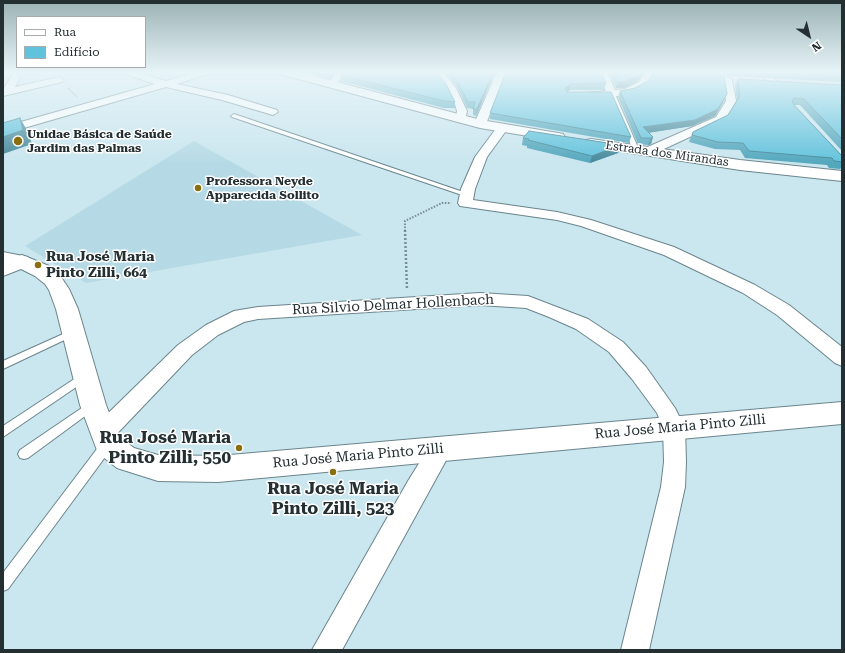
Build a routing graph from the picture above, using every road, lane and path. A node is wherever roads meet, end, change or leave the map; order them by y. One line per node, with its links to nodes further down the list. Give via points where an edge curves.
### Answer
1 (83, 102): 9 (path)
2 (104, 102): 9 (street)
3 (242, 102): 10 (street)
4 (398, 102): 12 (street, Estrada dos Mirandas)
5 (459, 102): 12 (street)
6 (489, 102): 13 (street)
7 (616, 102): 16 (lane)
8 (731, 102): 16 (street, via 720,119 710,125)
9 (88, 107): 15 (street)
10 (273, 112)
11 (234, 116): 18 (lane)
12 (461, 119): 13 (street, Estrada dos Mirandas)
13 (480, 124): 14 (street, Estrada dos Mirandas)
14 (502, 128): 16 (street, Estrada dos Mirandas); 18 (street, via 481,157)
15 (3, 131)
16 (641, 151): 17 (street, Estrada dos Mirandas)
17 (842, 176)
18 (466, 199): 20 (path, via 442,203 405,221); 22 (street, via 557,216 669,251 736,283 783,310)
19 (9, 262): 21 (street, via 42,271 59,289)
20 (408, 303): 27 (street, Rua Silvio Delmar Hollenbach, via 512,300 528,302 582,324 616,347 639,372 665,408); 29 (street, Rua Silvio Delmar Hollenbach, via 258,313 227,321 185,350)
21 (72, 332): 23 (lane); 24 (street)
22 (842, 358)
23 (3, 366)
24 (85, 376): 25 (street); 28 (lane)
25 (93, 405): 29 (street); 31 (lane)
26 (842, 413): 27 (street, Rua José Maria Pinto Zilli)
27 (674, 428): 30 (street, Rua José Maria Pinto Zilli); 34 (street, via 673,487)
28 (3, 432)
29 (105, 438): 30 (street, Rua José Maria Pinto Zilli, via 127,459 158,468 218,469); 32 (lane)
30 (441, 448): 33 (street)
31 (24, 454)
32 (3, 584)
33 (326, 650)
34 (635, 650)

